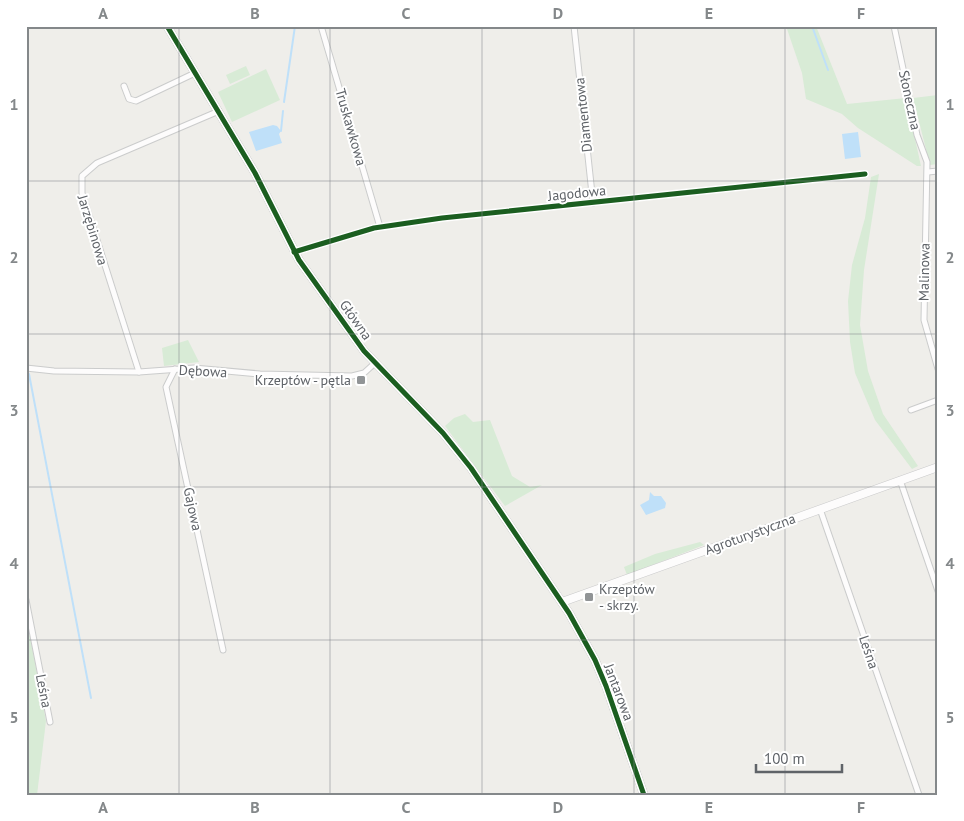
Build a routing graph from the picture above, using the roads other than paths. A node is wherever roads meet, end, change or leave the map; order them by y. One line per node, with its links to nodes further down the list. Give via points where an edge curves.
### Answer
1 (167, 26): 5 (street, Główna)
2 (322, 26): 12 (street, Truskawkowa)
3 (574, 26): 11 (street, Diamentowa)
4 (894, 26): 9 (street, Słoneczna)
5 (195, 72): 6 (street, via 136,101 129,99); 7 (street, Główna)
6 (124, 86)
7 (218, 111): 13 (street, Główna, via 255,172); 18 (street, Jarzębinowa, via 97,163 82,176 82,193)
8 (938, 171): 9 (street)
9 (928, 172): 17 (street, Malinowa, via 924,320)
10 (864, 174): 11 (street, Jagodowa)
11 (593, 203): 12 (street, Jagodowa)
12 (380, 227): 13 (street, Jagodowa)
13 (294, 252): 14 (street, Główna)
14 (375, 363): 16 (street, Dębowa, via 364,373 352,376); 26 (street, Główna, via 455,447)
15 (26, 368): 18 (street, Dębowa)
16 (175, 369): 18 (street, Dębowa); 27 (street, Gajowa, via 166,386)
17 (938, 369)
18 (139, 372)
19 (938, 400): 20 (street)
20 (910, 410)
21 (938, 466): 22 (street, Agroturystyczna)
22 (900, 480): 23 (street, Agroturystyczna); 24 (street)
23 (820, 509): 26 (street, Agroturystyczna); 30 (street, Leśna)
24 (938, 591)
25 (26, 600): 28 (street, Leśna)
26 (562, 602): 29 (street, Jantarowa, via 595,660)
27 (223, 650)
28 (50, 722)
29 (644, 795)
30 (919, 795)

